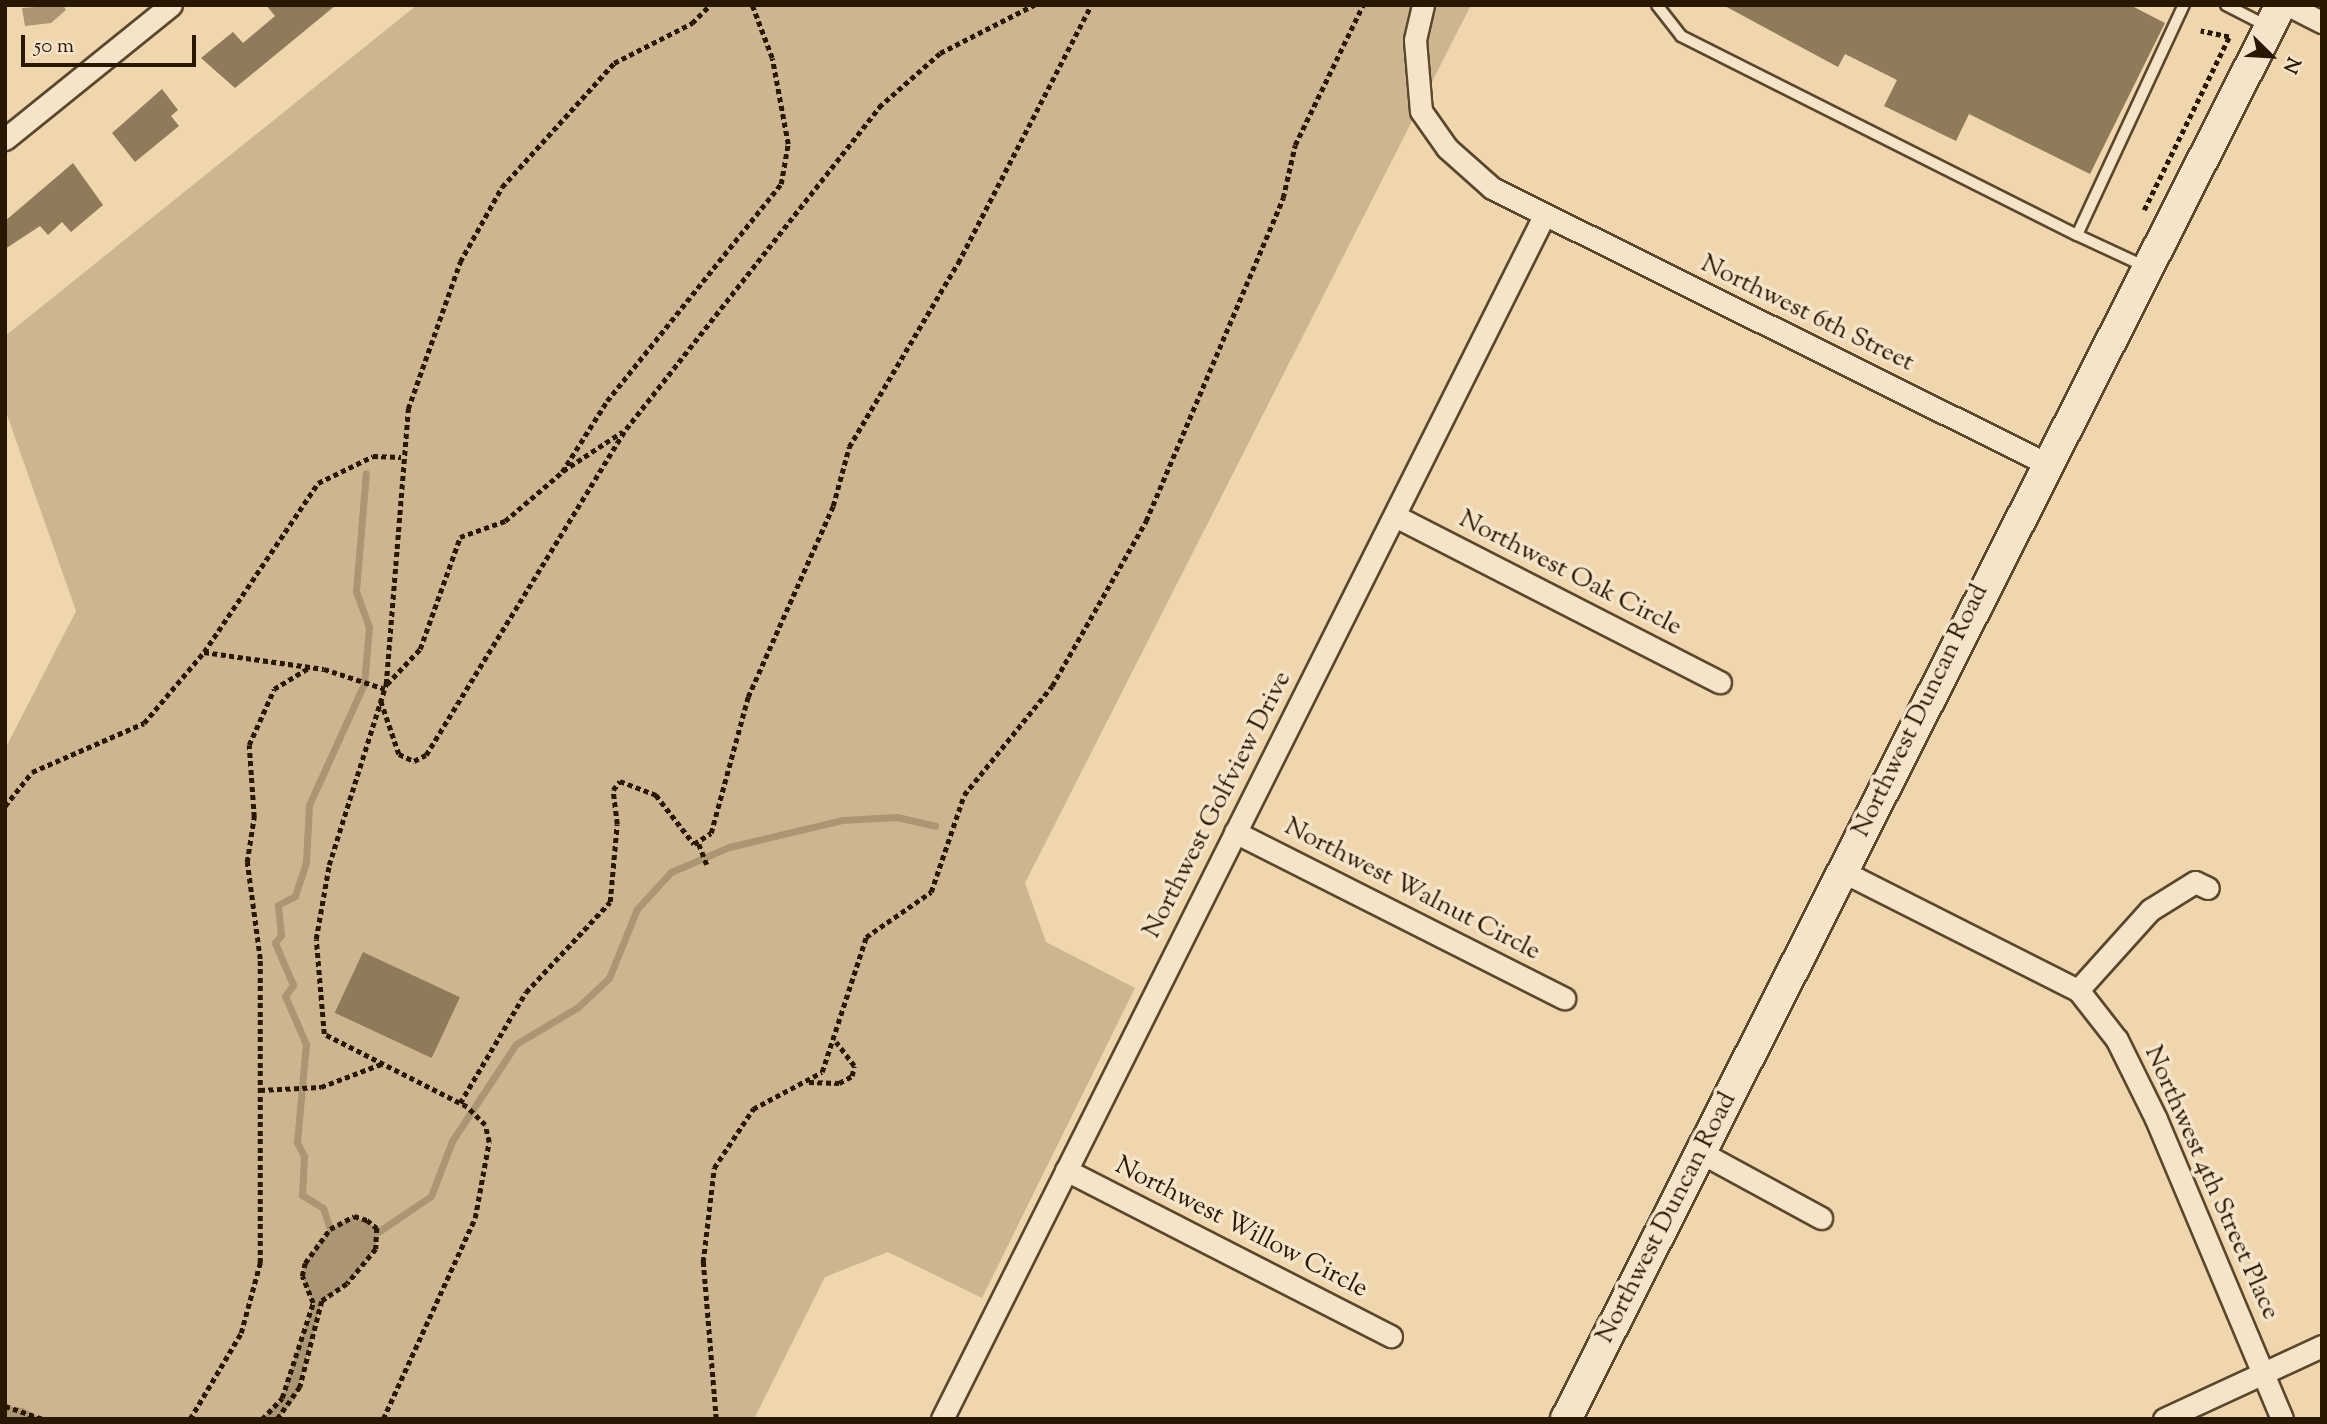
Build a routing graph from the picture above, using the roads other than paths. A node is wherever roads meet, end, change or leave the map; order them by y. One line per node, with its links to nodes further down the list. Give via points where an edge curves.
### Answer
1 (171, 5): 8 (street)
2 (1423, 5): 9 (street, Northwest 6th Street, via 1415,40 1420,111 1447,148 1492,187)
3 (1657, 5): 10 (lane, via 1681,36)
4 (2184, 5): 10 (lane)
5 (2225, 5): 6 (lane)
6 (2280, 12): 7 (street); 11 (street, Northwest Duncan Road)
7 (2322, 22)
8 (5, 139)
9 (1544, 216): 12 (street, Northwest 6th Street); 13 (street, Northwest Golfview Drive)
10 (2077, 235): 11 (lane)
11 (2146, 267): 12 (street, Northwest Duncan Road)
12 (2045, 463): 16 (street, Northwest Duncan Road)
13 (1395, 516): 14 (street, Northwest Oak Circle); 15 (street, Northwest Golfview Drive)
14 (1720, 682)
15 (1235, 832): 19 (street, Northwest Walnut Circle); 21 (street, Northwest Golfview Drive)
16 (1842, 871): 18 (street, Northwest 4th Street Place); 20 (street, Northwest Duncan Road)
17 (2208, 888): 18 (street, via 2195,882 2150,910)
18 (2078, 990): 25 (street, Northwest 4th Street Place, via 2117,1040 2151,1107)
19 (1564, 998)
20 (1700, 1153): 22 (street); 27 (street, Northwest Duncan Road)
21 (1066, 1170): 23 (street, Northwest Willow Circle); 26 (street, Northwest Golfview Drive)
22 (1821, 1217)
23 (1391, 1336)
24 (2322, 1346): 25 (street)
25 (2263, 1376): 28 (street); 29 (street, Northwest 4th Street Place)
26 (943, 1419)
27 (1566, 1419)
28 (2164, 1419)
29 (2281, 1419)

